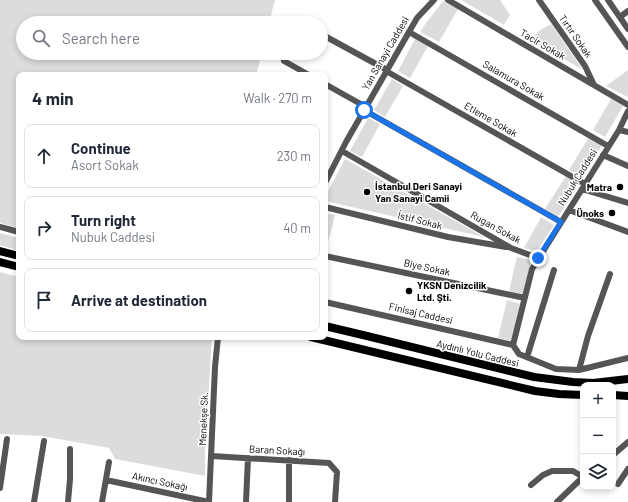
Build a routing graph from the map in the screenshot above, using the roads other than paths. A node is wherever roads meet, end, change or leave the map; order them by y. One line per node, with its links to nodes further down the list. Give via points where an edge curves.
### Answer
1 (434, 0): 9 (street, Yan Sanayi Caddesi, via 417,18)
2 (448, 0): 15 (street, Tacir Sokak)
3 (539, 0): 15 (street, Tırtır Sokak, via 585,66)
4 (595, 0): 11 (street)
5 (608, 0): 7 (street)
6 (628, 11): 7 (street)
7 (620, 17): 8 (street)
8 (628, 29)
9 (409, 32): 13 (street, Yan Sanayi Caddesi); 22 (street, Salamura Sokak)
10 (328, 38): 13 (street, Etleme Sokak)
11 (628, 47)
12 (284, 61): 14 (street)
13 (387, 71): 18 (street, Yan Sanayi Caddesi); 27 (street, Etleme Sokak)
14 (304, 72)
15 (594, 85): 17 (street, Tacir Sokak)
16 (328, 86): 18 (street)
17 (628, 105)
18 (365, 109): 23 (street, Yan Sanayi Caddesi); 31 (street)
19 (628, 111): 20 (street, Nubuk Caddesi)
20 (619, 130): 21 (street); 22 (street, Nubuk Caddesi)
21 (628, 132)
22 (608, 146): 24 (street, Nubuk Caddesi)
23 (342, 151): 26 (street, Yan Sanayi Caddesi); 35 (street, Rugan Sokak)
24 (603, 155): 25 (street); 27 (street, Nubuk Caddesi)
25 (628, 166)
26 (328, 177)
27 (583, 186): 28 (street, Etleme Sokak); 30 (street, Nubuk Caddesi)
28 (628, 203)
29 (328, 208): 35 (street, İstif Sokak, via 448,238)
30 (569, 210): 31 (street, Nubuk Caddesi); 34 (street)
31 (561, 222): 39 (street, Nubuk Caddesi)
32 (0, 227): 33 (street)
33 (16, 231)
34 (628, 232)
35 (511, 248): 39 (street, Rugan Sokak)
36 (0, 251): 37 (main road)
37 (16, 255)
38 (328, 257): 44 (street, Biye Sokak)
39 (538, 258): 44 (street, Nubuk Caddesi, via 532,269)
40 (0, 262): 41 (main road)
41 (16, 266)
42 (554, 270): 50 (street)
43 (610, 274): 52 (street)
44 (525, 298): 49 (street, Nubuk Caddesi)
45 (328, 303): 49 (street, Finisaj Caddesi)
46 (328, 327): 53 (main road, Aydınlı Yolu Caddesi, via 534,377 593,383)
47 (218, 340): 62 (street, Menekşe Sk.)
48 (323, 340): 54 (main road, via 534,391)
49 (514, 345): 50 (street, via 519,354)
50 (527, 357): 52 (street, via 556,369)
51 (628, 358): 52 (street)
52 (579, 370)
53 (628, 379)
54 (580, 395)
55 (616, 395): 56 (main road)
56 (628, 396)
57 (8, 439): 72 (street)
58 (44, 441): 73 (street)
59 (628, 442): 61 (street)
60 (70, 449): 74 (street)
61 (614, 454)
62 (212, 456): 63 (street, Baran Sokağı); 76 (street, Menekşe Sk.)
63 (248, 458): 64 (street, Baran Sokağı); 77 (street)
64 (289, 460): 78 (street); 79 (street, Baran Sokağı, via 329,462 337,472)
65 (109, 462): 68 (street)
66 (628, 469): 70 (street)
67 (580, 476): 71 (street, via 573,472 552,471 543,474)
68 (106, 480): 75 (street); 76 (street, Akıncı Sokağı)
69 (580, 480): 80 (street)
70 (618, 484)
71 (531, 485)
72 (0, 488)
73 (34, 502)
74 (68, 502)
75 (102, 502)
76 (209, 502)
77 (246, 502)
78 (289, 502)
79 (335, 502)
80 (557, 502)

